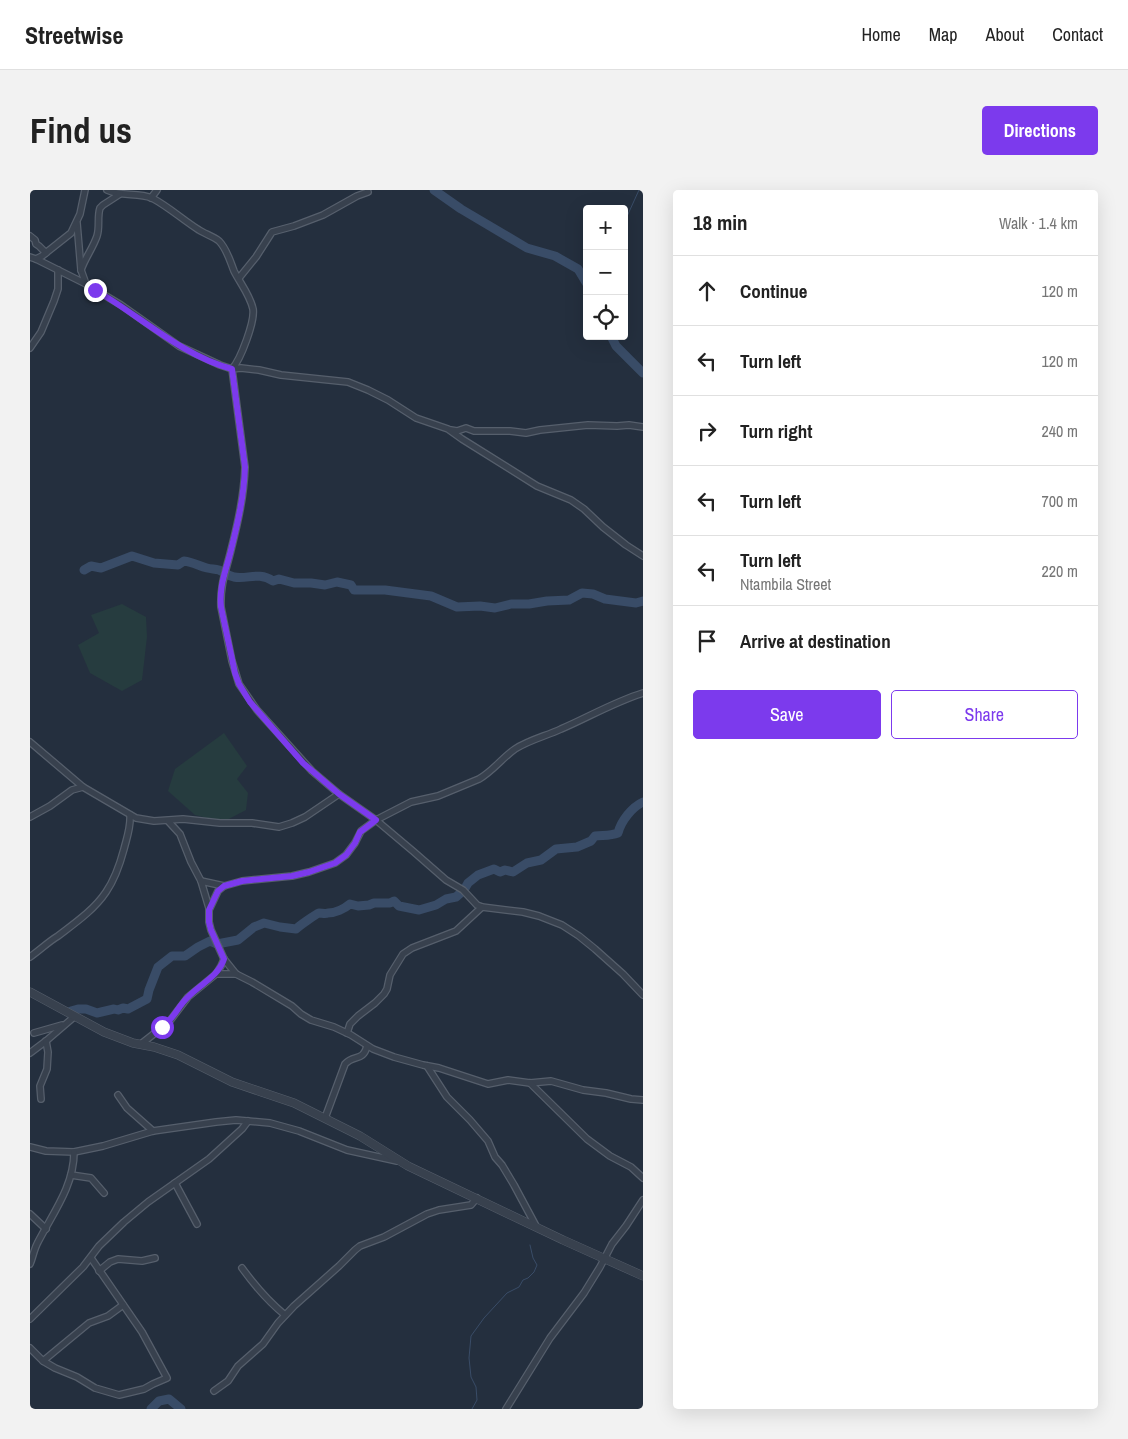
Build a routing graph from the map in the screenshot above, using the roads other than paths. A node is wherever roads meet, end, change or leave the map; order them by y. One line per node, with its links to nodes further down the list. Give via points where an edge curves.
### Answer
1 (85, 190): 7 (street)
2 (107, 190): 5 (street)
3 (157, 190): 6 (street)
4 (368, 192): 13 (street, via 323,214 272,232)
5 (120, 194): 6 (street); 12 (street, via 100,208 97,235)
6 (151, 198): 13 (street, via 218,240)
7 (77, 220): 9 (street, via 71,233); 12 (street)
8 (30, 236): 9 (street)
9 (46, 253): 10 (street)
10 (33, 258): 11 (street)
11 (58, 270): 14 (street); 15 (street, via 54,301 41,332)
12 (82, 270): 14 (street)
13 (239, 278): 16 (street, via 251,303 253,316 243,350)
14 (86, 284): 16 (street, via 179,346)
15 (30, 348)
16 (232, 369): 18 (street, via 348,382 416,418); 23 (street, via 245,478 220,598 235,673 257,710 303,763)
17 (643, 427): 18 (street, via 588,425 526,433 466,428)
18 (448, 430): 19 (street, via 537,486 584,508 603,527)
19 (643, 556)
20 (643, 693): 26 (street, via 522,745 479,779 438,796 411,802)
21 (30, 742): 22 (street)
22 (83, 787): 24 (street); 25 (street, via 72,790)
23 (339, 794): 26 (street); 27 (street, via 306,817 279,827 252,823)
24 (130, 815): 27 (street, via 145,820); 32 (street, via 131,823 117,870 98,904)
25 (30, 817)
26 (376, 820): 29 (street, via 360,832 346,855 335,863 292,876); 30 (street)
27 (168, 821): 28 (street, via 180,834 190,862)
28 (202, 881): 29 (street); 31 (street)
29 (224, 886): 31 (street)
30 (482, 907): 37 (street, via 523,912 562,925 595,949); 41 (street, via 456,931 403,954 390,975 387,990 350,1024)
31 (209, 908): 33 (street, via 211,930)
32 (30, 957)
33 (224, 959): 34 (street); 35 (street)
34 (216, 974): 35 (street); 43 (street, via 188,997 169,1022)
35 (236, 974): 41 (street, via 311,1020)
36 (30, 992): 38 (street)
37 (643, 995)
38 (74, 1017): 39 (street); 43 (street, via 119,1039)
39 (64, 1024): 40 (street); 42 (street)
40 (34, 1033)
41 (347, 1033): 44 (street)
42 (46, 1041): 45 (street); 49 (street, via 47,1069 40,1086)
43 (141, 1044): 51 (street, via 178,1055 232,1082)
44 (367, 1046): 46 (street); 51 (street, via 362,1056 345,1064)
45 (30, 1053)
46 (427, 1066): 47 (street, via 488,1084 508,1080); 65 (street, via 446,1097 488,1141)
47 (530, 1083): 50 (street, via 551,1081); 58 (street, via 587,1139)
48 (118, 1095): 53 (street)
49 (41, 1099)
50 (643, 1100)
51 (325, 1118): 56 (street)
52 (248, 1120): 53 (street); 56 (street, via 289,1128 346,1150); 59 (street, via 209,1159)
53 (153, 1131): 55 (street)
54 (30, 1147): 55 (street)
55 (74, 1152): 57 (street)
56 (401, 1161): 61 (street)
57 (71, 1174): 60 (street, via 91,1178); 66 (street)
58 (643, 1178)
59 (175, 1183): 64 (street); 67 (street, via 124,1222)
60 (104, 1193)
61 (477, 1198): 65 (street); 75 (street, via 470,1205 427,1214 360,1246)
62 (643, 1200): 69 (street)
63 (30, 1214): 66 (street)
64 (198, 1224)
65 (536, 1226): 69 (street)
66 (46, 1229): 70 (street)
67 (91, 1258): 72 (street); 76 (street)
68 (155, 1258): 72 (street, via 118,1260)
69 (604, 1258): 73 (street); 80 (street)
70 (30, 1264)
71 (242, 1268): 75 (street, via 266,1299)
72 (99, 1271): 74 (street)
73 (643, 1276)
74 (123, 1305): 78 (street, via 108,1316 89,1323); 78 (street, via 167,1378 144,1389 119,1394 95,1388)
75 (285, 1315): 79 (street, via 263,1344)
76 (30, 1319)
77 (30, 1348): 78 (street)
78 (43, 1361)
79 (214, 1391)
80 (506, 1409)

